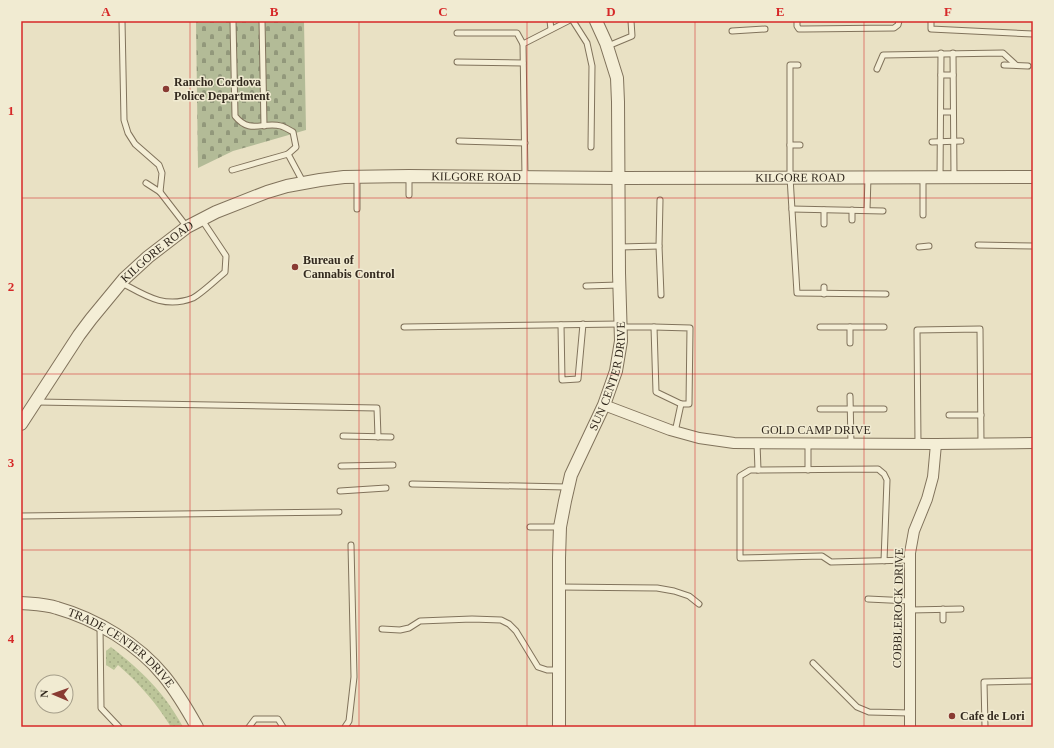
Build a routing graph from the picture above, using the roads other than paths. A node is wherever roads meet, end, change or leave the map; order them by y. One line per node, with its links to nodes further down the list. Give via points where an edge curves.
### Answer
1 (122, 21): 56 (lane, via 124,120 128,134 159,165 162,173)
2 (233, 21): 32 (lane, via 235,116 247,126)
3 (262, 21): 32 (lane)
4 (550, 21): 12 (lane)
5 (568, 21): 12 (lane)
6 (573, 21): 41 (lane, via 587,43 592,66)
7 (596, 21): 18 (street, SUN CENTER DRIVE)
8 (631, 21): 18 (lane, via 632,36)
9 (797, 21): 10 (lane, via 799,29 804,29 894,28)
10 (899, 21)
11 (931, 21): 16 (lane, via 930,29)
12 (551, 29): 17 (lane)
13 (765, 29): 14 (lane)
14 (732, 31)
15 (457, 33): 17 (lane, via 517,33)
16 (1033, 34)
17 (523, 44): 22 (lane)
18 (607, 46): 53 (street, SUN CENTER DRIVE, via 616,78 618,102)
19 (941, 53): 20 (lane); 27 (lane, via 883,55); 28 (lane)
20 (953, 53): 25 (lane, via 1003,53); 29 (lane)
21 (457, 62): 22 (lane)
22 (523, 63): 38 (lane)
23 (798, 65): 39 (lane, via 790,65)
24 (1004, 65): 25 (lane)
25 (1016, 66): 26 (lane)
26 (1028, 66)
27 (877, 68)
28 (941, 75): 29 (lane); 30 (lane)
29 (953, 75): 31 (lane)
30 (941, 112): 31 (lane); 35 (lane)
31 (953, 112): 36 (lane)
32 (264, 126): 42 (lane, via 280,126 292,132 296,147)
33 (459, 141): 38 (lane)
34 (932, 142): 35 (lane)
35 (941, 142): 36 (lane); 50 (lane)
36 (954, 142): 37 (lane); 51 (lane)
37 (961, 142)
38 (524, 143): 46 (lane)
39 (790, 145): 40 (lane); 47 (lane)
40 (800, 145)
41 (591, 147)
42 (288, 154): 43 (lane); 54 (lane)
43 (232, 170)
44 (409, 176): 45 (street, KILGORE ROAD); 46 (street, KILGORE ROAD); 57 (lane)
45 (357, 177): 54 (street, KILGORE ROAD); 59 (lane)
46 (525, 177): 53 (street, KILGORE ROAD)
47 (790, 177): 48 (street, KILGORE ROAD); 53 (street, KILGORE ROAD); 60 (lane)
48 (868, 177): 49 (street, KILGORE ROAD); 63 (lane)
49 (923, 177): 50 (street, KILGORE ROAD); 65 (lane)
50 (940, 177): 51 (street, KILGORE ROAD)
51 (954, 177): 52 (street, KILGORE ROAD)
52 (1033, 177)
53 (618, 178): 74 (street, SUN CENTER DRIVE)
54 (304, 183): 66 (street, KILGORE ROAD, via 239,202)
55 (146, 184): 56 (lane)
56 (160, 192): 69 (lane)
57 (409, 195)
58 (660, 200): 71 (lane)
59 (357, 209)
60 (792, 209): 61 (lane); 80 (lane, via 797,294)
61 (824, 210): 62 (lane); 68 (lane)
62 (852, 210): 63 (lane); 67 (lane)
63 (867, 210): 64 (lane)
64 (883, 211)
65 (923, 214)
66 (202, 220): 69 (street, KILGORE ROAD); 76 (lane, via 226,256 225,272 194,298 172,303 152,299)
67 (852, 220)
68 (824, 224)
69 (187, 227): 76 (street, KILGORE ROAD, via 148,257)
70 (978, 245): 73 (lane)
71 (659, 246): 74 (lane); 82 (lane)
72 (929, 246): 75 (lane)
73 (1033, 246)
74 (619, 247): 77 (street, SUN CENTER DRIVE)
75 (919, 247)
76 (121, 283): 93 (street, KILGORE ROAD, via 79,335)
77 (619, 285): 78 (lane); 85 (street, SUN CENTER DRIVE)
78 (586, 286)
79 (824, 287): 80 (lane)
80 (824, 294): 81 (lane, via 854,291)
81 (886, 294)
82 (661, 295)
83 (583, 324): 84 (lane); 84 (lane, via 578,379 562,380); 85 (lane)
84 (561, 325): 86 (lane)
85 (620, 325): 87 (lane); 95 (street, SUN CENTER DRIVE, via 621,341 616,371)
86 (404, 327)
87 (654, 327): 94 (lane, via 656,392); 94 (lane, via 690,328 690,404)
88 (820, 327): 89 (lane)
89 (850, 327): 90 (lane); 91 (lane)
90 (884, 327)
91 (850, 343)
92 (850, 396): 97 (lane)
93 (36, 402): 101 (street, KILGORE ROAD); 104 (lane, via 377,408)
94 (681, 404): 102 (lane)
95 (604, 405): 102 (street, GOLD CAMP DRIVE); 118 (street, SUN CENTER DRIVE, via 571,475)
96 (820, 409): 97 (lane)
97 (850, 409): 98 (lane); 109 (lane)
98 (884, 409)
99 (950, 415): 100 (lane)
100 (981, 415): 110 (lane, via 980,330 917,330); 112 (lane)
101 (21, 424)
102 (675, 432): 106 (street, GOLD CAMP DRIVE, via 734,443)
103 (342, 436): 104 (lane)
104 (378, 436): 105 (lane)
105 (392, 437)
106 (757, 443): 107 (street, GOLD CAMP DRIVE); 115 (lane)
107 (808, 443): 109 (street, GOLD CAMP DRIVE); 116 (lane)
108 (1033, 443): 112 (street, GOLD CAMP DRIVE)
109 (851, 444): 110 (street, GOLD CAMP DRIVE)
110 (918, 444): 111 (street, GOLD CAMP DRIVE)
111 (936, 444): 112 (street, GOLD CAMP DRIVE); 126 (street, COBBLEROCK DRIVE, via 933,477 914,531)
112 (982, 444)
113 (393, 464): 114 (lane)
114 (341, 466)
115 (758, 470): 116 (lane); 127 (lane, via 750,470 740,476 740,558 822,556 831,562)
116 (808, 470): 127 (lane, via 878,469 884,474 887,480)
117 (412, 484): 118 (lane)
118 (568, 487): 124 (street, SUN CENTER DRIVE)
119 (386, 488): 120 (lane)
120 (340, 491)
121 (339, 512): 122 (lane)
122 (21, 516)
123 (530, 527): 124 (lane)
124 (560, 527): 128 (street, SUN CENTER DRIVE)
125 (351, 545): 146 (lane, via 354,677 349,722)
126 (910, 560): 127 (lane); 132 (street, COBBLEROCK DRIVE)
127 (884, 561)
128 (559, 588): 131 (lane, via 657,588 689,596); 139 (street, SUN CENTER DRIVE)
129 (868, 599): 132 (lane)
130 (21, 603): 136 (street, TRADE CENTER DRIVE, via 57,607)
131 (699, 604)
132 (910, 605): 134 (lane); 141 (street, COBBLEROCK DRIVE)
133 (961, 609): 134 (lane)
134 (943, 610): 135 (lane)
135 (943, 620)
136 (100, 626): 142 (lane, via 101,708); 143 (street, TRADE CENTER DRIVE, via 134,647 163,674)
137 (382, 629): 139 (lane, via 400,630 420,621 500,620 516,631 538,667)
138 (813, 664): 141 (lane, via 857,707 869,712)
139 (559, 670): 147 (street, SUN CENTER DRIVE)
140 (1033, 681): 149 (lane, via 984,682)
141 (910, 713): 148 (street, COBBLEROCK DRIVE)
142 (119, 727)
143 (197, 727)
144 (249, 727): 145 (lane, via 255,719 278,719)
145 (283, 727)
146 (345, 727)
147 (559, 727)
148 (910, 727)
149 (985, 727)

